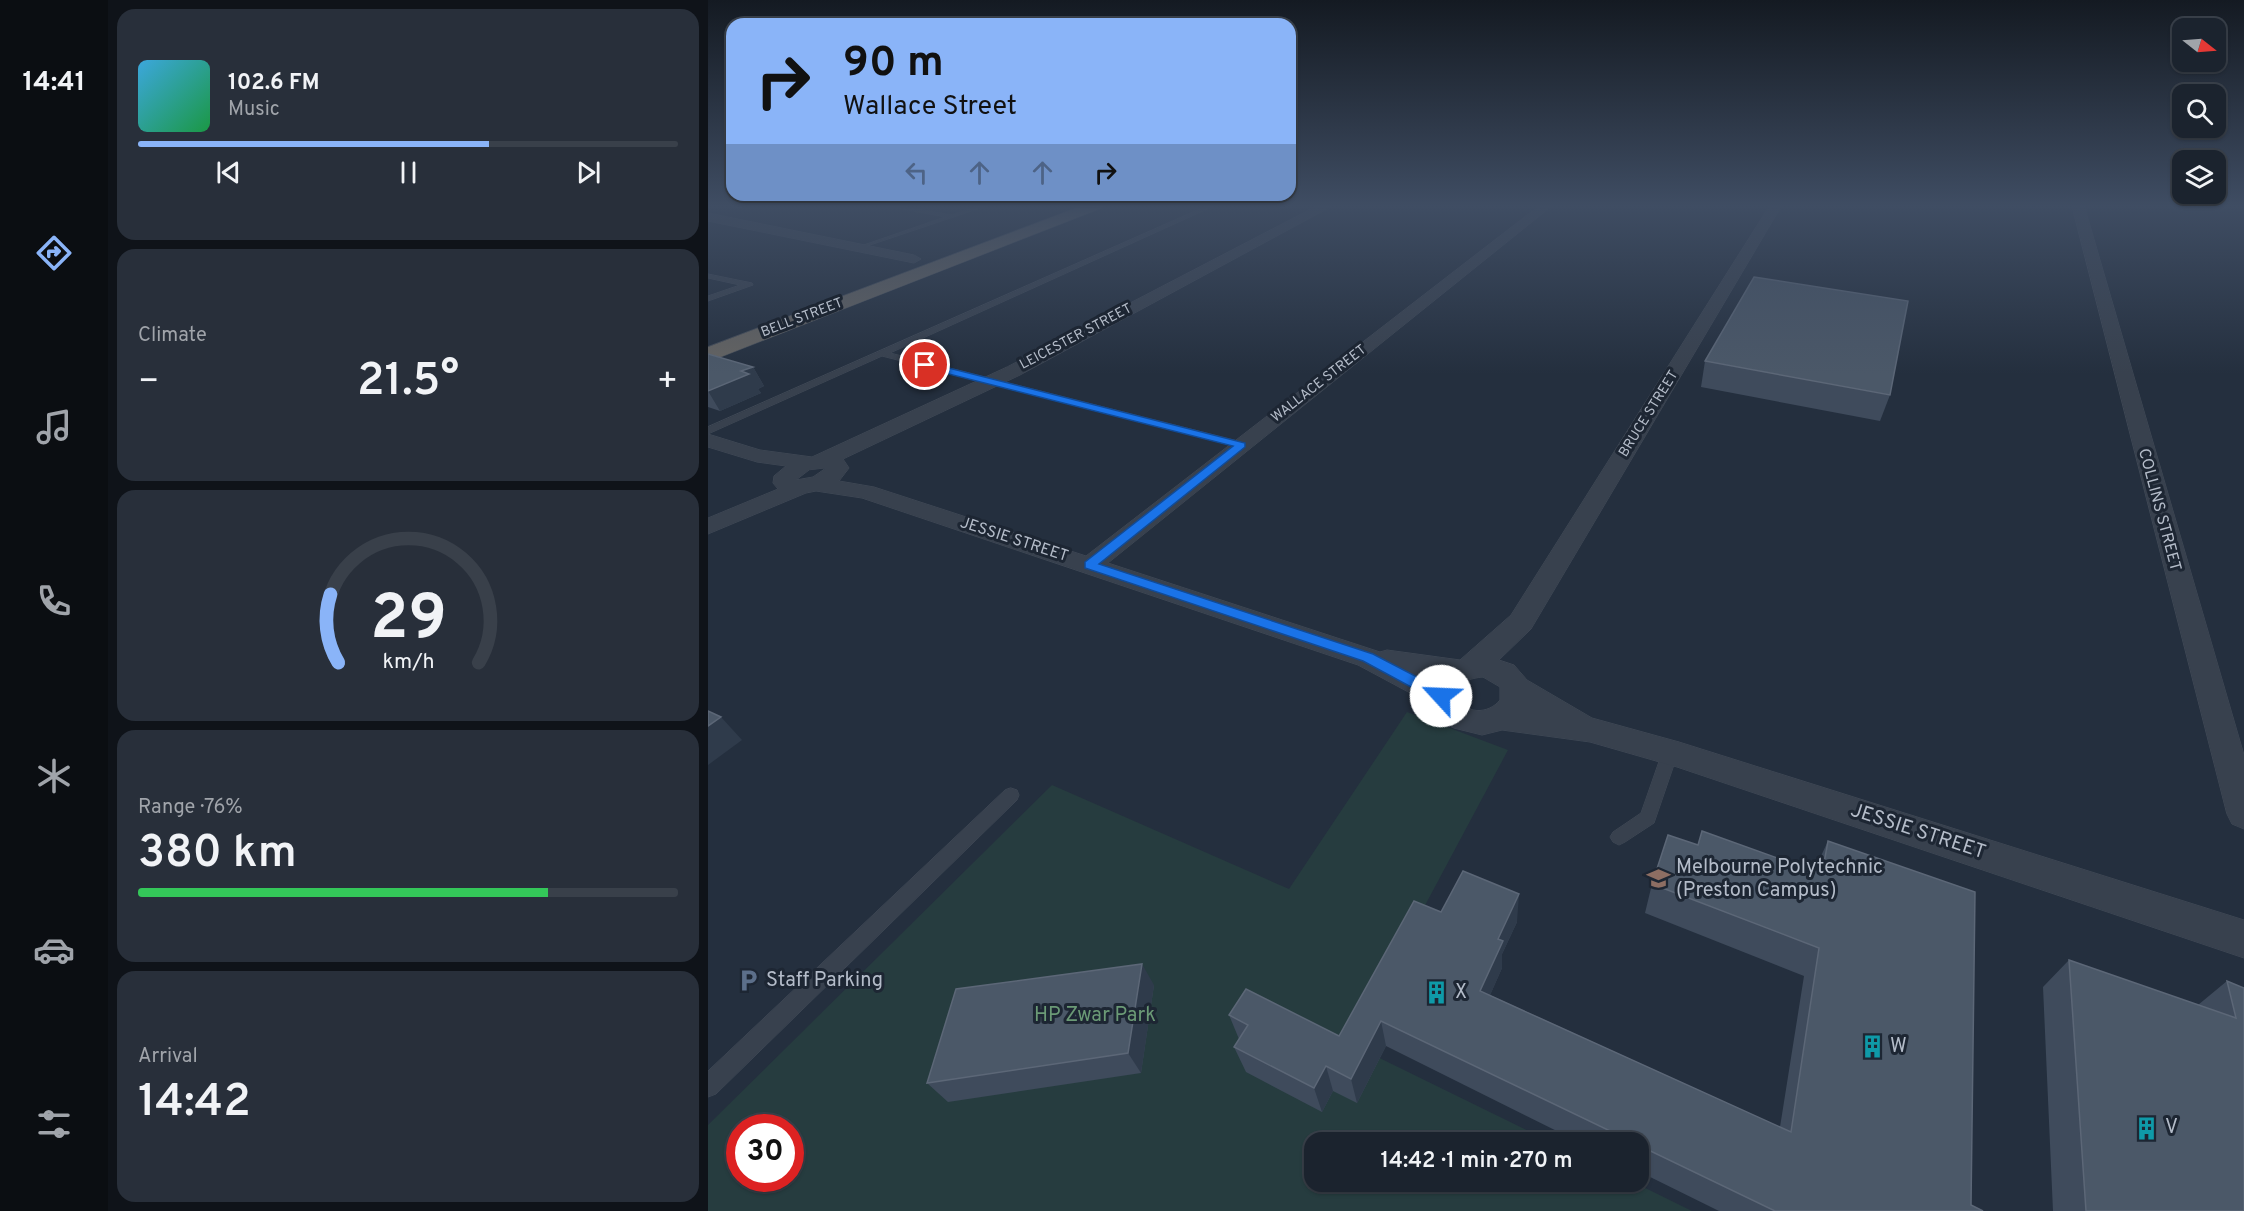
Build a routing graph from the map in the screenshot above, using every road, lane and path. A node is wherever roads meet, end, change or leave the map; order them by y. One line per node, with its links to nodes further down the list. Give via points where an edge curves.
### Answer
1 (907, 262): 10 (highway, BELL STREET)
2 (950, 262): 12 (highway, BELL STREET)
3 (1086, 262): 11 (lane)
4 (1220, 262): 13 (street, LEICESTER STREET)
5 (1476, 262): 16 (street, WALLACE STREET)
6 (1741, 262): 21 (street, BRUCE STREET)
7 (2093, 262): 30 (street, COLLINS STREET)
8 (708, 276): 9 (lane, via 749,285)
9 (708, 299)
10 (741, 323)
11 (879, 353): 13 (lane); 14 (lane)
12 (708, 355)
13 (990, 382): 16 (lane); 18 (street, LEICESTER STREET)
14 (708, 431)
15 (708, 440): 17 (street, JESSIE STREET)
16 (1242, 445): 20 (street, WALLACE STREET)
17 (757, 456): 18 (street, JESSIE STREET); 18 (street, JESSIE STREET, via 768,467)
18 (811, 473): 19 (street, LEICESTER STREET); 20 (street, JESSIE STREET)
19 (718, 522)
20 (1090, 565): 22 (street, JESSIE STREET)
21 (1521, 622): 23 (street, BRUCE STREET); 24 (street, BRUCE STREET)
22 (1368, 658): 23 (street, JESSIE STREET); 25 (street, JESSIE STREET)
23 (1467, 668): 24 (street, via 1495,668); 25 (street, via 1445,681)
24 (1514, 683): 26 (street, via 1518,696 1515,705); 27 (street, JESSIE STREET)
25 (1441, 696): 26 (street, via 1450,712 1465,720)
26 (1501, 718): 27 (street, JESSIE STREET)
27 (1590, 730): 28 (street, JESSIE STREET)
28 (1670, 753): 31 (lane, via 1648,818); 32 (street, JESSIE STREET)
29 (1011, 795): 33 (lane)
30 (2244, 814)
31 (1619, 837)
32 (2244, 939)
33 (708, 1086)

